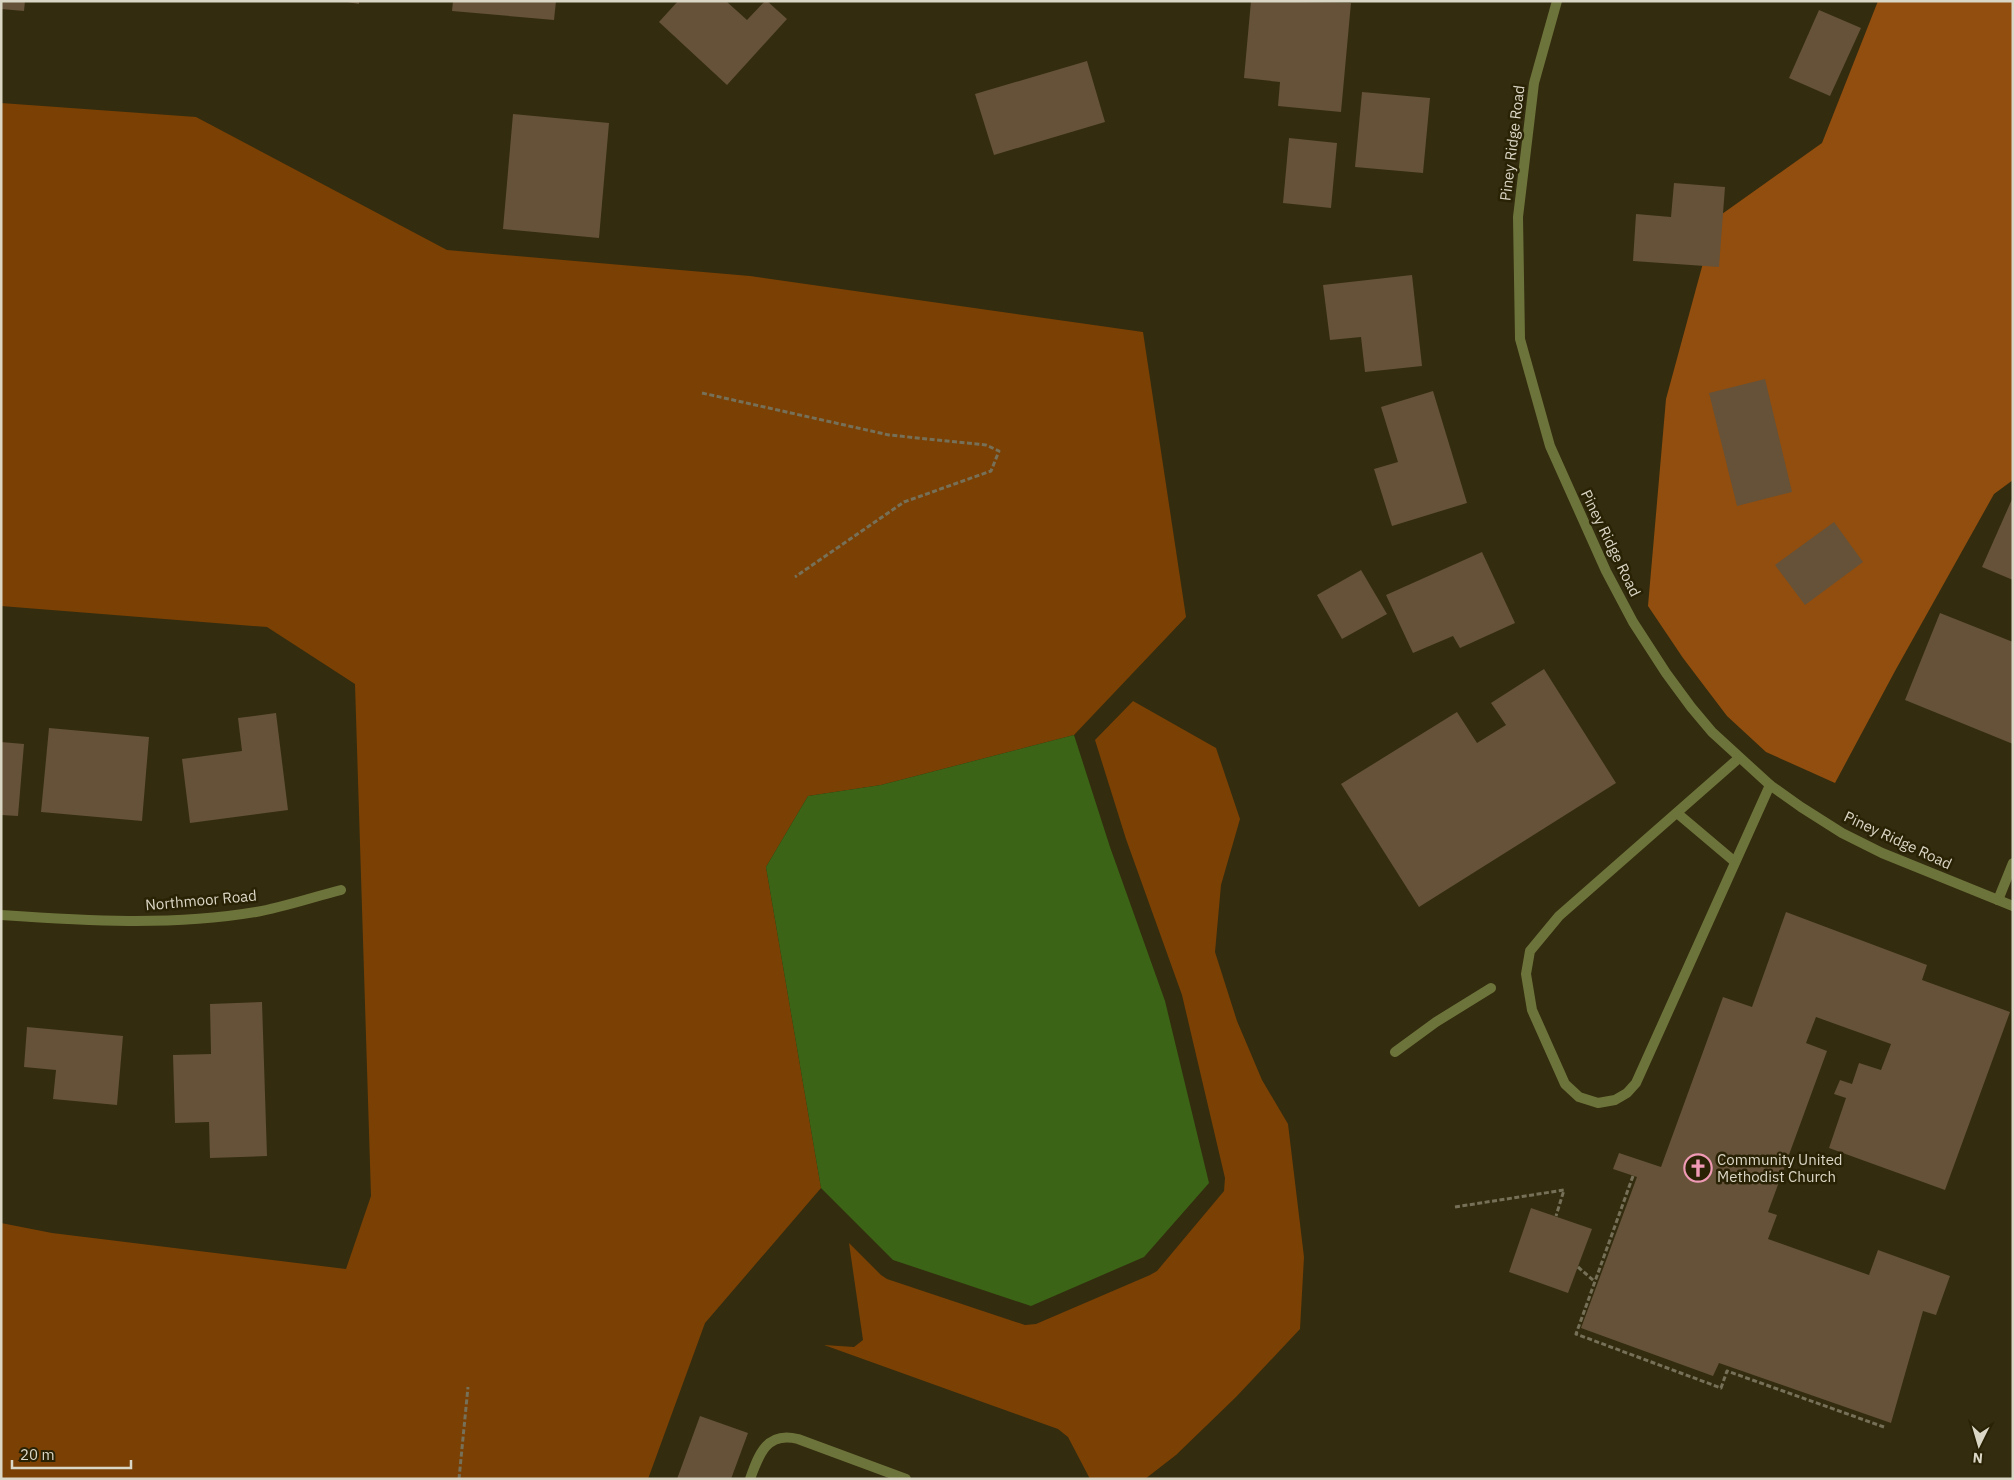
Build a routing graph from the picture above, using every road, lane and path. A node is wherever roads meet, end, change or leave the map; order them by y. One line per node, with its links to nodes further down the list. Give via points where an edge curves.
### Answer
1 (1557, 1): 4 (street, Piney Ridge Road, via 1534,83 1518,217 1520,339 1550,446 1606,571 1633,622 1666,673 1712,732)
2 (702, 393): 3 (path, via 889,435 986,445 1000,451 991,471 904,502)
3 (795, 577)
4 (1739, 758): 5 (street, Piney Ridge Road); 6 (street)
5 (1770, 785): 7 (street); 10 (street, Piney Ridge Road, via 1850,837)
6 (1677, 813): 7 (street); 7 (street, via 1559,916 1530,951 1526,974 1532,1010 1565,1084 1579,1097 1598,1102 1615,1100 1636,1083)
7 (1735, 862)
8 (2013, 863): 10 (street)
9 (341, 890): 12 (street, Northmoor Road, via 257,912 164,922)
10 (1998, 900): 11 (street, Piney Ridge Road)
11 (2013, 906)
12 (1, 915)
13 (1491, 988): 14 (street)
14 (1395, 1052)
15 (1633, 1176): 19 (path)
16 (1455, 1207): 17 (path, via 1564,1190)
17 (1556, 1216)
18 (1578, 1266): 19 (path)
19 (1594, 1281): 21 (path, via 1576,1334 1721,1388 1727,1371)
20 (468, 1387): 22 (path)
21 (1884, 1427)
22 (459, 1479)
23 (750, 1479): 24 (street, via 761,1453 770,1442 782,1437 798,1439)
24 (906, 1479)

